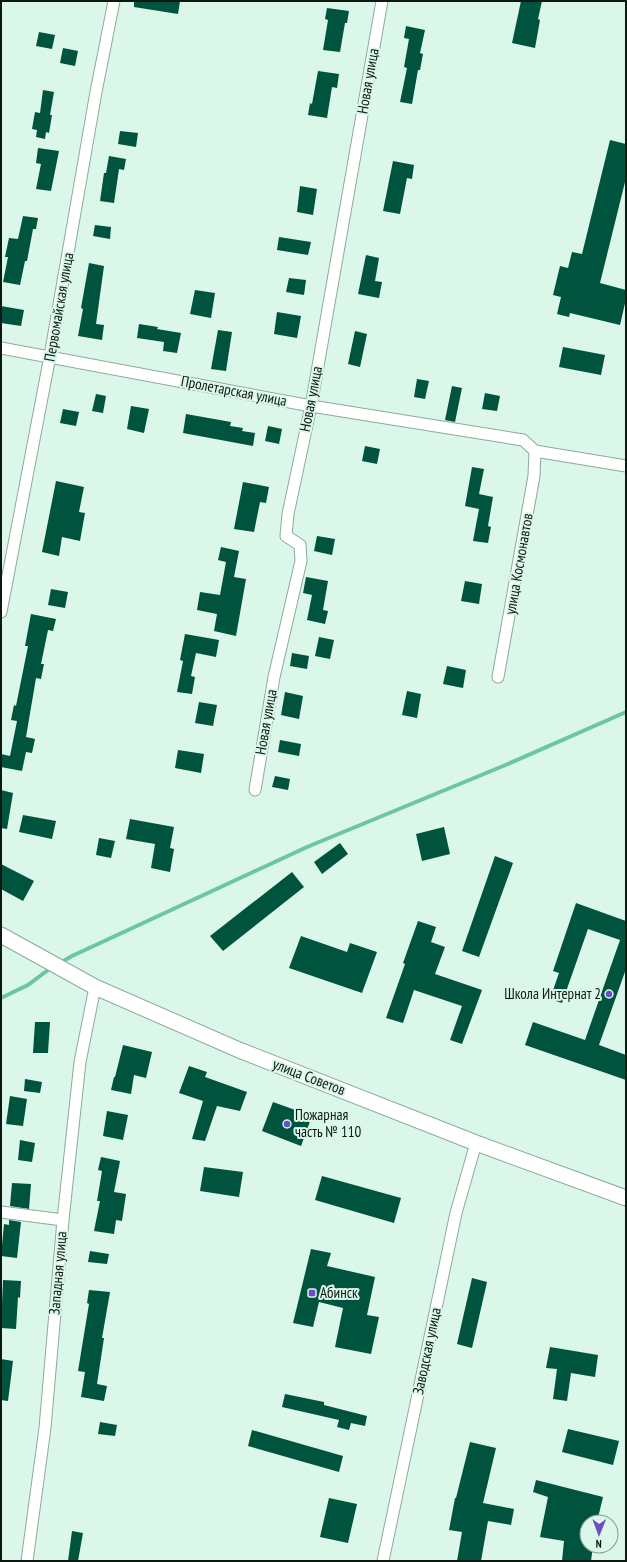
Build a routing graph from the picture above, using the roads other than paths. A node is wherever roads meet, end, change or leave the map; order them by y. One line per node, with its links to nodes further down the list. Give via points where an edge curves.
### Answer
1 (114, 1): 4 (street, Первомайская улица)
2 (382, 1): 5 (street, Новая улица)
3 (1, 348): 4 (street, Пролетарская улица)
4 (50, 356): 5 (street, Пролетарская улица); 8 (street, Первомайская улица)
5 (311, 406): 6 (street, Пролетарская улица, via 523,440); 10 (street, Новая улица, via 288,514 286,536 300,545 301,561 274,677)
6 (535, 450): 7 (street); 9 (street, улица Космонавтов, via 534,476)
7 (626, 466)
8 (1, 612)
9 (498, 678)
10 (255, 790)
11 (1, 935): 12 (main road, улица Советов)
12 (95, 987): 13 (main road, улица Советов, via 239,1050); 16 (street, Западная улица, via 80,1062)
13 (476, 1143): 14 (main road, улица Советов); 18 (street, Заводская улица, via 456,1213)
14 (626, 1198)
15 (1, 1212): 16 (street)
16 (63, 1220): 17 (street, Западная улица, via 45,1428)
17 (27, 1561)
18 (383, 1561)

